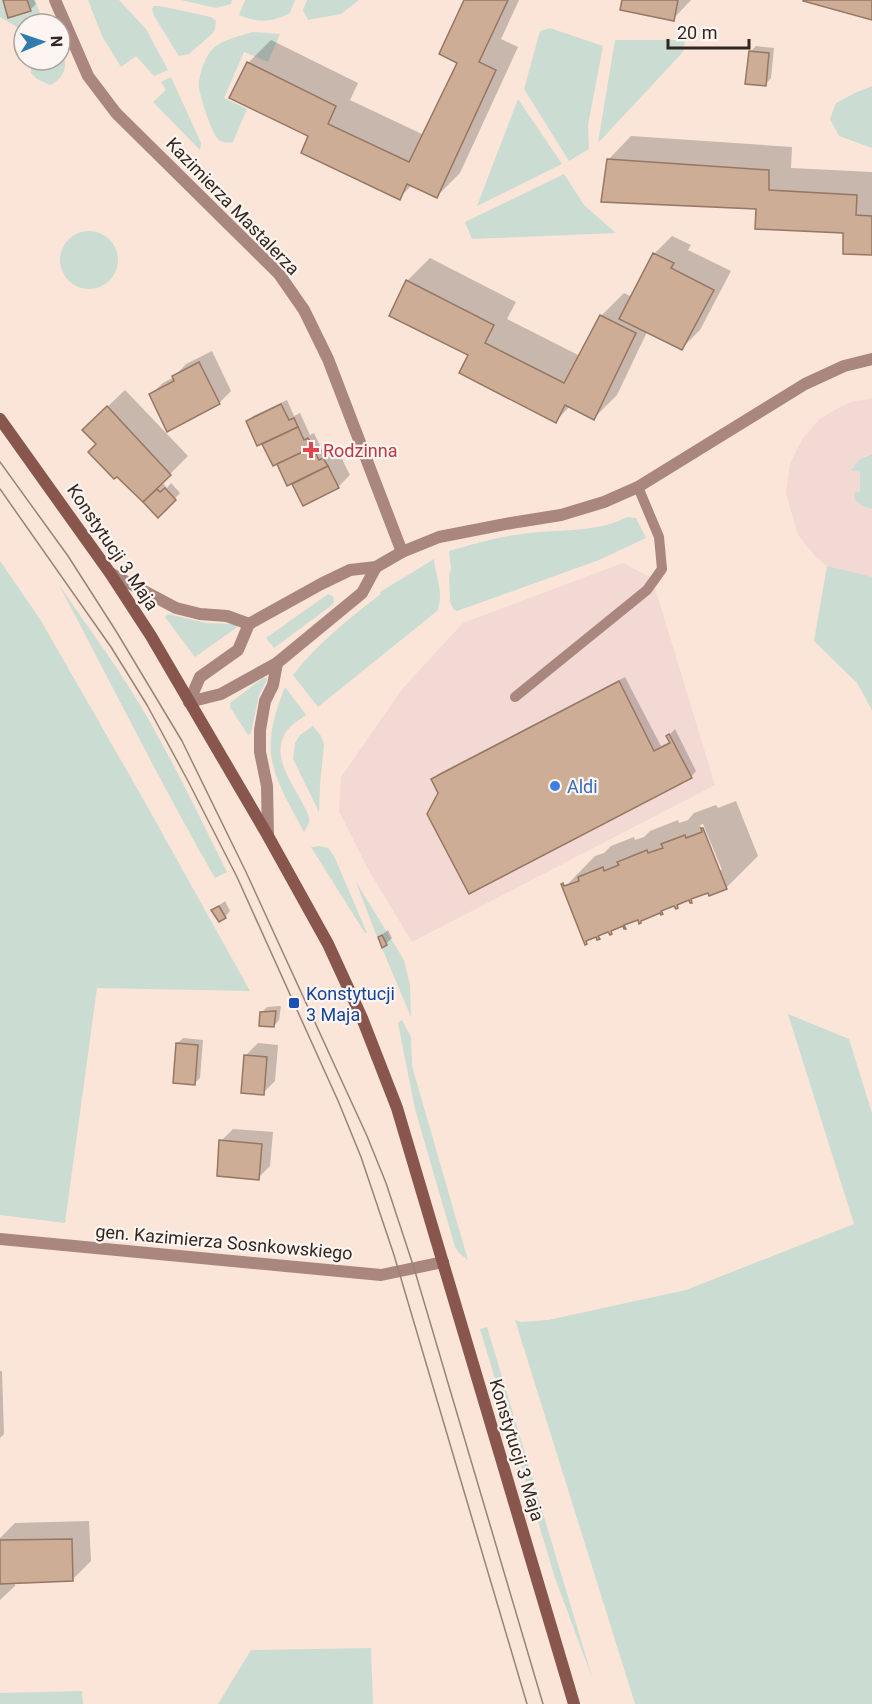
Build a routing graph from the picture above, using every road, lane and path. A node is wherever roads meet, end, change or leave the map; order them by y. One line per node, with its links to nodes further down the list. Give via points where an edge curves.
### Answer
1 (55, 0): 5 (street, Kazimierza Mastalerza, via 88,76 116,113 279,274 304,310 328,359)
2 (872, 359): 4 (street, via 844,366 805,384)
3 (0, 419): 7 (street, Konstytucji 3 Maja)
4 (638, 487): 5 (street, via 561,515 439,537); 10 (lane, via 659,537 662,569 647,590)
5 (402, 552): 6 (street)
6 (376, 567): 8 (street, via 350,570); 9 (street, via 362,593)
7 (110, 573): 8 (street, via 176,608 227,616); 11 (street, Konstytucji 3 Maja)
8 (249, 624): 11 (street, via 238,650 200,677)
9 (277, 663): 11 (street, via 221,694); 12 (street, via 260,730)
10 (515, 697)
11 (189, 702): 12 (street, Konstytucji 3 Maja)
12 (268, 836): 14 (street, Konstytucji 3 Maja, via 328,944 362,1018 397,1108)
13 (0, 1239): 14 (street, gen. Kazimierza Sosnkowskiego, via 381,1275)
14 (443, 1262): 15 (street, Konstytucji 3 Maja)
15 (574, 1704)

